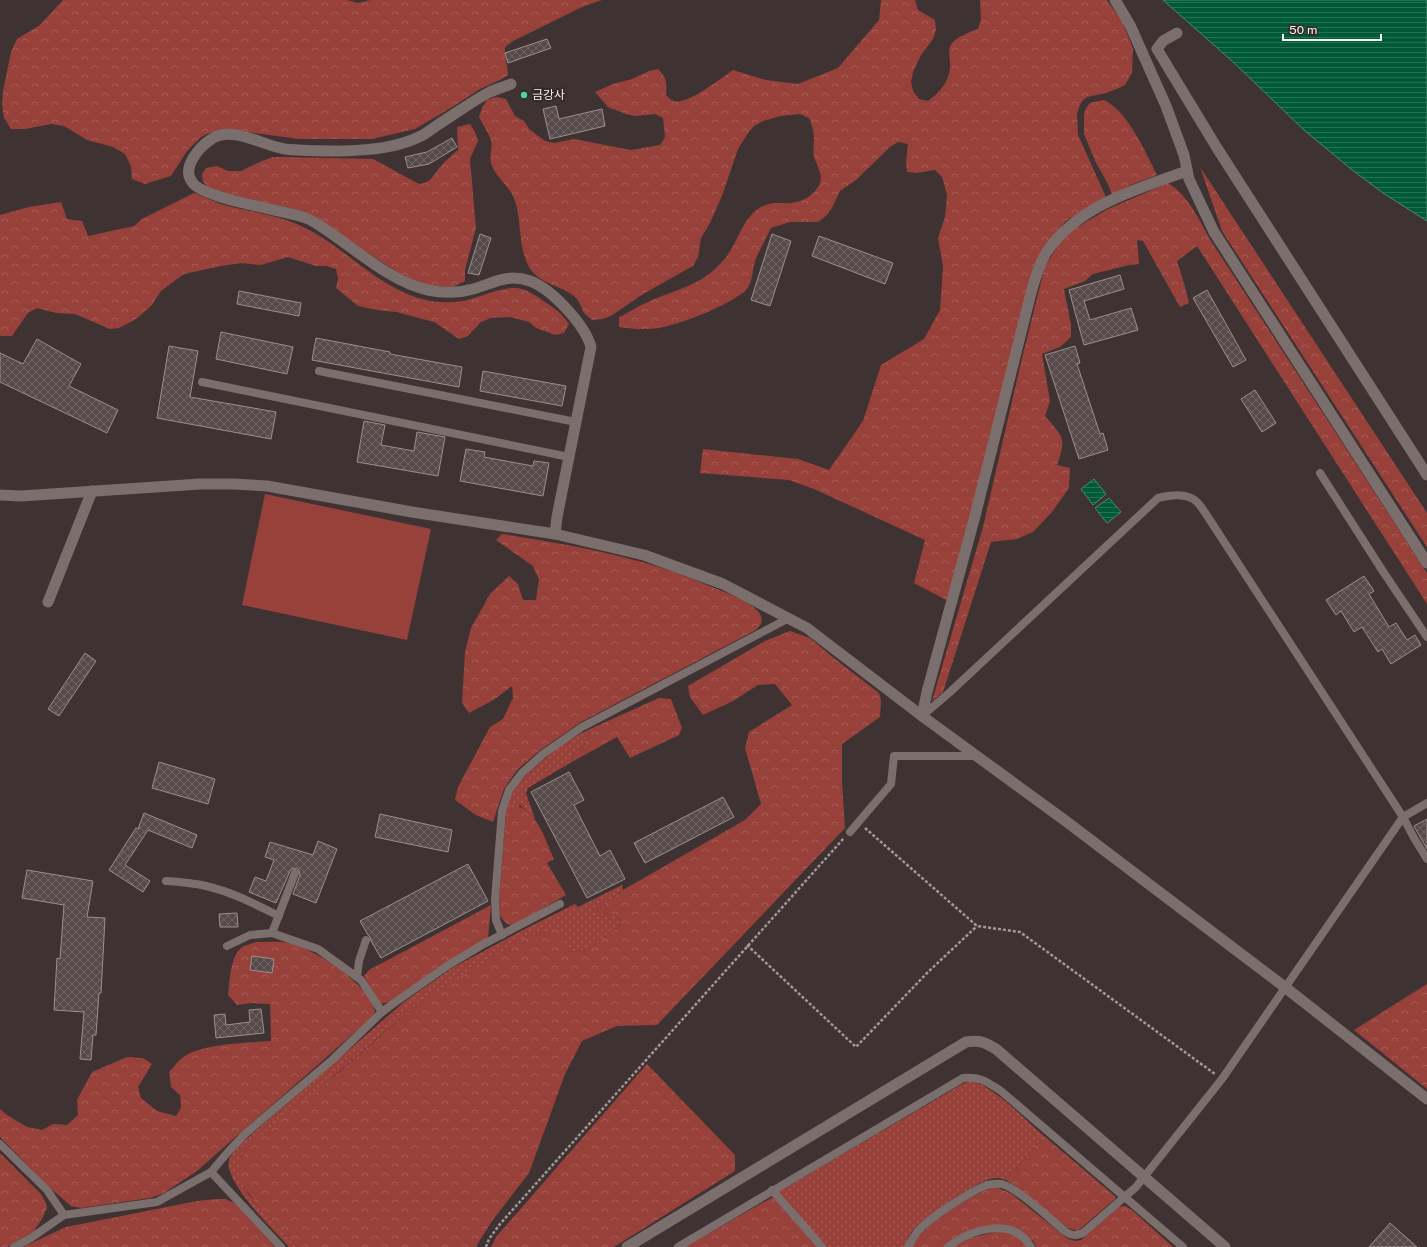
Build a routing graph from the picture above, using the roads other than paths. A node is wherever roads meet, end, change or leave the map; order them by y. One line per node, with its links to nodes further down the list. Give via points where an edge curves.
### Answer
1 (1114, 0): 4 (street, via 1130,25 1166,106 1184,155)
2 (1177, 33): 10 (street, via 1163,41 1157,49 1217,148)
3 (512, 84): 7 (street, via 489,92 421,136 384,148 344,151 284,149 227,133 214,137 199,150 192,160 190,180 194,186 229,200 307,218 411,286 455,292 504,278 516,278 530,281 542,288 567,309 588,337 591,347)
4 (1187, 171): 14 (street, via 1214,232); 18 (street, via 1138,188 1073,223 1058,237 1042,260 1033,285)
5 (319, 372): 7 (lane)
6 (202, 382): 8 (lane)
7 (576, 422): 8 (street)
8 (569, 457): 13 (street)
9 (1320, 473): 17 (lane)
10 (1427, 475)
11 (92, 491): 12 (street); 13 (street, via 226,484 267,486); 15 (street)
12 (0, 495)
13 (555, 534): 16 (street, via 644,555 723,584)
14 (1427, 563)
15 (48, 602)
16 (789, 618): 18 (street, via 807,628); 29 (lane, via 582,727 543,754 522,773 509,790 502,811 495,899 496,920)
17 (1427, 637)
18 (922, 716): 19 (street); 21 (lane, via 1158,498 1170,495 1186,496 1197,501 1206,514)
19 (977, 756): 22 (lane, via 894,756 891,784); 33 (street)
20 (1427, 803): 21 (lane)
21 (1403, 817): 23 (lane); 33 (lane)
22 (850, 832)
23 (1427, 859)
24 (294, 873): 27 (lane)
25 (166, 881): 27 (lane, via 224,891)
26 (560, 904): 29 (lane)
27 (278, 916): 28 (lane)
28 (272, 933): 31 (lane, via 250,936); 32 (lane, via 318,949)
29 (502, 935): 34 (lane, via 450,964)
30 (366, 940): 32 (lane)
31 (228, 946)
32 (357, 977): 34 (lane)
33 (1286, 988): 35 (street); 38 (lane, via 1222,1079)
34 (382, 1012): 37 (lane, via 332,1060 245,1134)
35 (1427, 1099)
36 (0, 1144): 41 (lane, via 47,1190)
37 (211, 1172): 41 (lane, via 157,1202); 43 (lane)
38 (1144, 1177): 40 (lane); 44 (street, via 996,1050 984,1042 966,1042); 51 (street)
39 (772, 1190): 40 (lane, via 963,1078 973,1077 1001,1091); 45 (lane); 46 (lane)
40 (1125, 1197): 47 (lane, via 1077,1236 1071,1235 1015,1190 1003,1184 987,1185 933,1218 917,1232); 50 (lane)
41 (64, 1215): 42 (lane)
42 (14, 1247)
43 (282, 1247)
44 (627, 1247)
45 (678, 1247)
46 (822, 1247)
47 (908, 1247)
48 (948, 1247): 49 (lane, via 968,1235 995,1228 1007,1228 1018,1233)
49 (1031, 1247)
50 (1183, 1247)
51 (1225, 1247)

